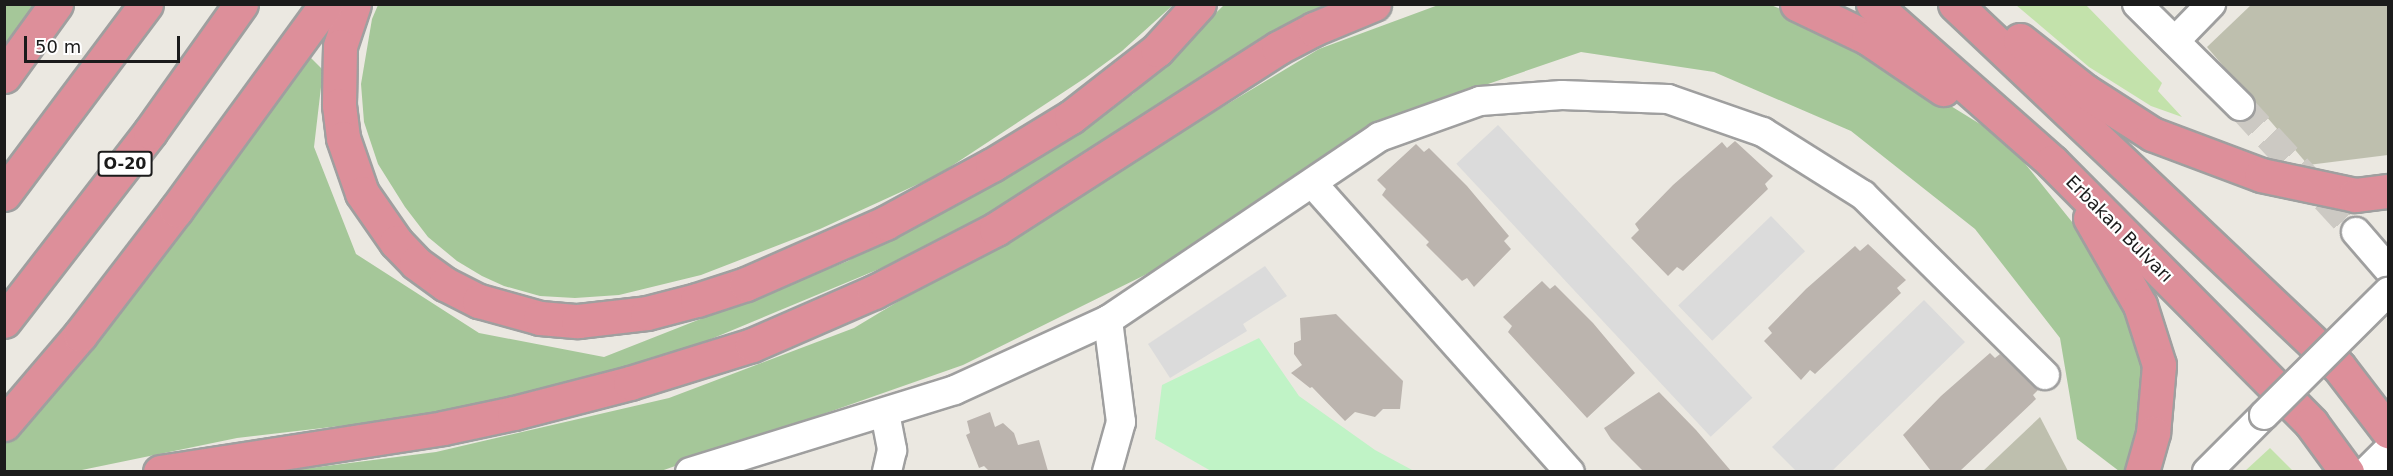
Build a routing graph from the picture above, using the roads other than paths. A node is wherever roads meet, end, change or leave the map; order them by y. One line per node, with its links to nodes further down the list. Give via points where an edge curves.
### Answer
1 (56, 4): 15 (highway)
2 (146, 4): 20 (highway)
3 (241, 4): 25 (highway, O-20, via 150,132)
4 (326, 4): 28 (highway, via 169,219 80,335)
5 (354, 4): 6 (highway, via 340,46 343,138 362,193 391,235 416,263 445,285 478,302 540,318 578,321 647,313 698,300 746,284 885,223 1071,117 1157,50)
6 (1199, 4)
7 (1374, 4): 31 (highway, via 1278,48 996,230 874,292 752,345 514,413 443,428)
8 (1797, 4): 17 (highway, via 1868,38)
9 (1873, 4): 17 (highway, Erbakan Bulvarı)
10 (1955, 4): 29 (highway, via 2339,367)
11 (1975, 4): 19 (highway, via 2085,91 2152,134 2261,175 2355,195)
12 (2138, 4): 14 (street)
13 (2211, 4): 14 (street)
14 (2175, 41): 16 (street)
15 (4, 76)
16 (2240, 106)
17 (2052, 162): 36 (highway, via 2103,236 2140,305 2159,364 2154,433); 38 (highway, Erbakan Bulvarı, via 2311,423)
18 (1313, 184): 24 (street); 26 (street, via 1379,137 1480,101 1562,95 1668,99 1763,132 1863,195); 35 (street)
19 (2388, 191)
20 (4, 194)
21 (2356, 232): 22 (street)
22 (2388, 268)
23 (2388, 292): 37 (street, bridge)
24 (1108, 320): 27 (street, via 955,390); 34 (street, via 1122,422)
25 (4, 321)
26 (2045, 375)
27 (885, 413): 32 (street); 33 (street, via 892,450)
28 (4, 424)
29 (2388, 431)
30 (2388, 450): 39 (street)
31 (160, 471)
32 (690, 471)
33 (887, 471)
34 (1107, 471)
35 (1570, 471)
36 (2142, 471)
37 (2207, 471)
38 (2347, 471)
39 (2366, 471)

